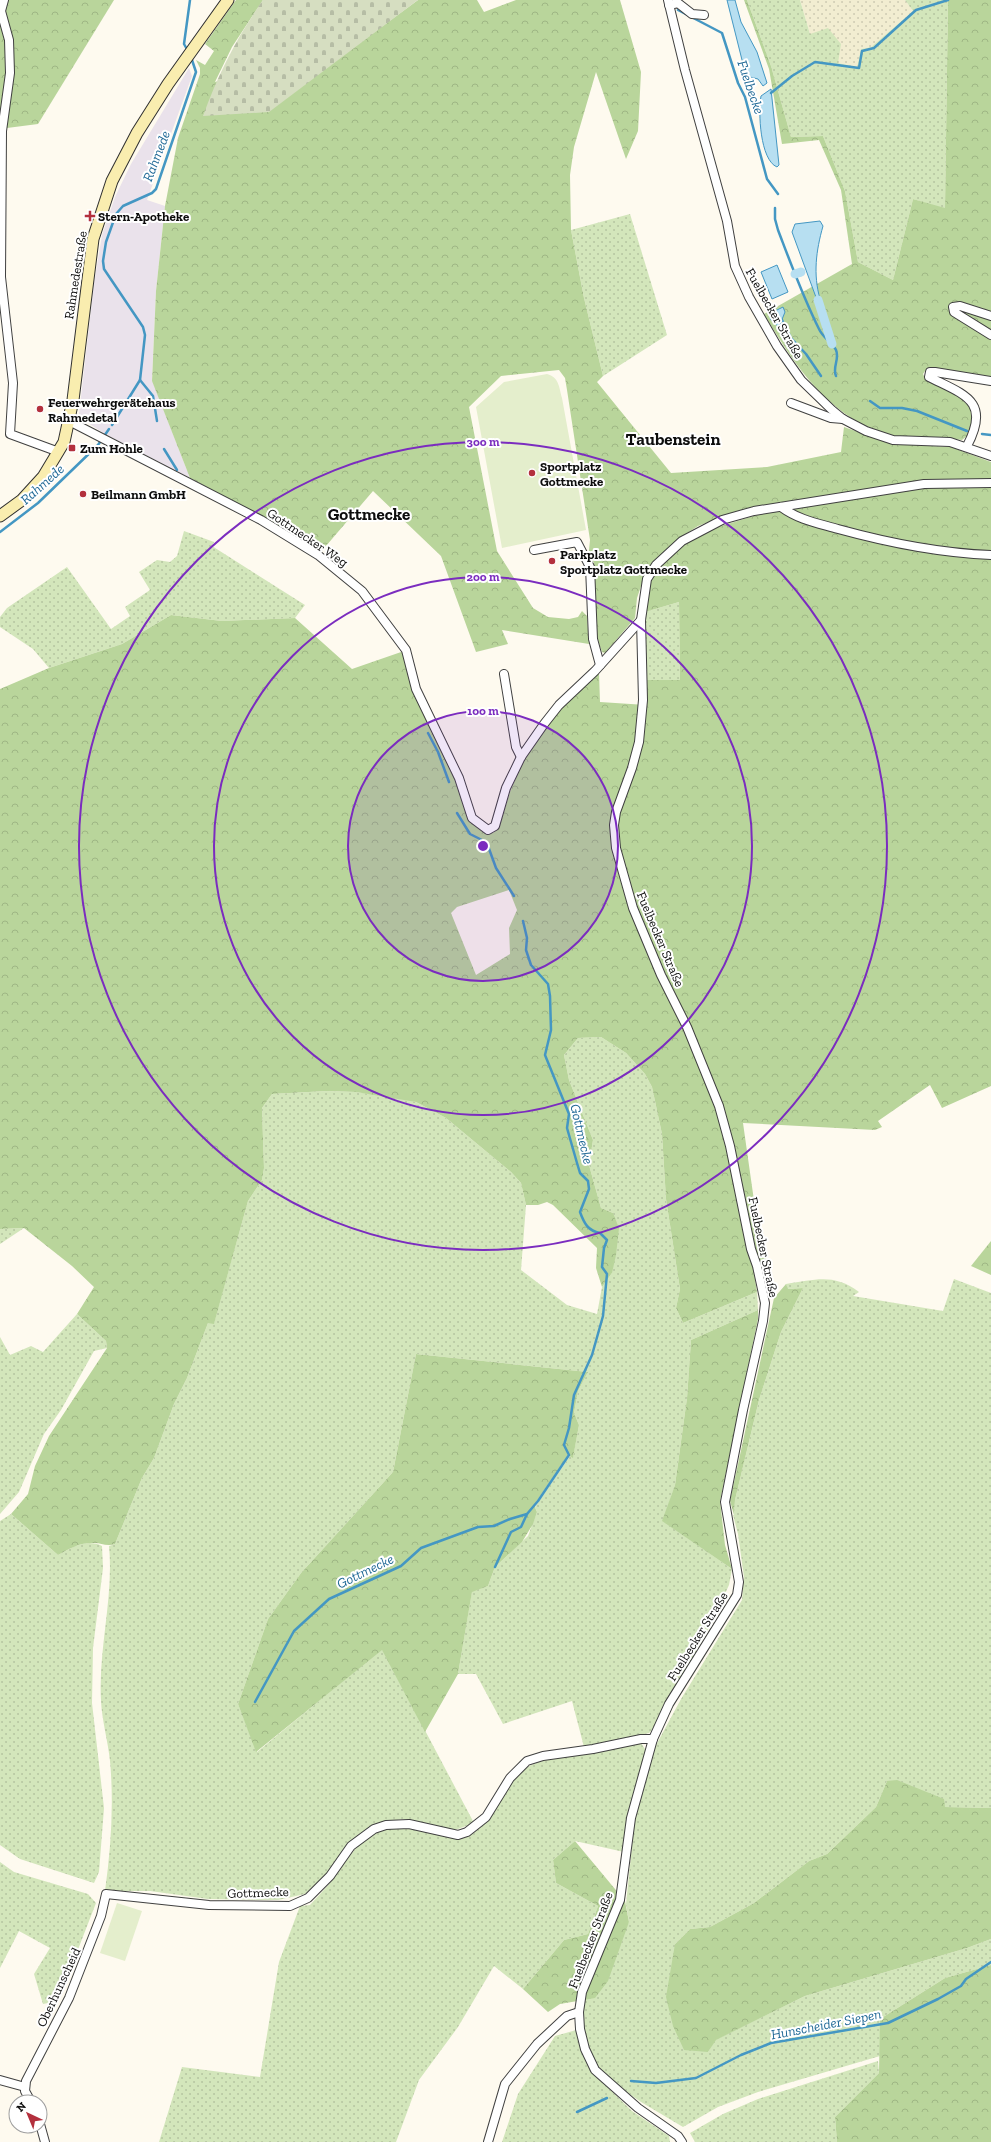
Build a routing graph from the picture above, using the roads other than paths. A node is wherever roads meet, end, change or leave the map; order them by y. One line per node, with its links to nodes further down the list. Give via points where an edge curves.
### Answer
1 (4, 0): 12 (street, via 1,11 10,40 10,73 2,131 1,277 13,383 10,434)
2 (228, 0): 10 (main road, Rahmedestraße, via 185,59 134,140 112,181 93,239)
3 (669, 2): 4 (street, Fuelbecker Straße, via 678,3 692,14); 9 (street, Fuelbecker Straße, via 727,221 734,266 767,328 793,369)
4 (704, 15)
5 (991, 316): 6 (street, via 960,306 953,307 954,312)
6 (991, 335)
7 (991, 381): 11 (street, via 935,372 928,375 969,398 975,405 978,419)
8 (791, 403): 9 (street)
9 (843, 420): 11 (street, Fuelbecker Straße, via 893,440 950,442)
10 (69, 421): 12 (main road, Rahmedestraße); 22 (street, Gottmecker Weg, via 261,520 318,555 362,591 406,650 416,689 459,778 472,818 488,830 495,826 506,788)
11 (967, 446): 13 (street, Fuelbecker Straße)
12 (59, 452): 16 (main road, Rahmedestraße, via 43,477 22,500)
13 (991, 456)
14 (991, 483): 15 (street, Fuelbecker Straße, via 924,484)
15 (781, 507): 18 (street, via 794,517 871,538 938,552); 19 (street, Fuelbecker Straße, via 722,520 682,541 656,565 647,579)
16 (0, 516)
17 (534, 550): 20 (street, via 577,542 590,567 593,639)
18 (991, 555)
19 (641, 620): 20 (street, Gottmecker Weg); 23 (street, Fuelbecker Straße, via 643,700 640,735 632,768 616,812 616,848 632,908 687,1027 719,1106 765,1303 725,1502 739,1582 737,1595 669,1704)
20 (600, 665): 22 (street, Gottmecker Weg, via 559,705)
21 (504, 674): 22 (street, via 516,747)
22 (521, 757)
23 (653, 1739): 24 (street, Gottmecke, via 543,1756 527,1761 510,1778 486,1817 467,1832 458,1835 409,1824 386,1825 374,1829 351,1846 330,1876 308,1898 290,1906 209,1905); 25 (street, Fuelbecker Straße, via 631,1818 620,1900 582,1992)
24 (106, 1894): 27 (street, Oberhunscheid, via 101,1916 69,1998 30,2070)
25 (579, 2012): 29 (street, via 567,2016 537,2044 505,2084); 30 (street, Fuelbecker Straße, via 585,2049 595,2070 638,2108 678,2136)
26 (0, 2080): 27 (street)
27 (25, 2087): 28 (street)
28 (28, 2094)
29 (488, 2142)
30 (682, 2142)

